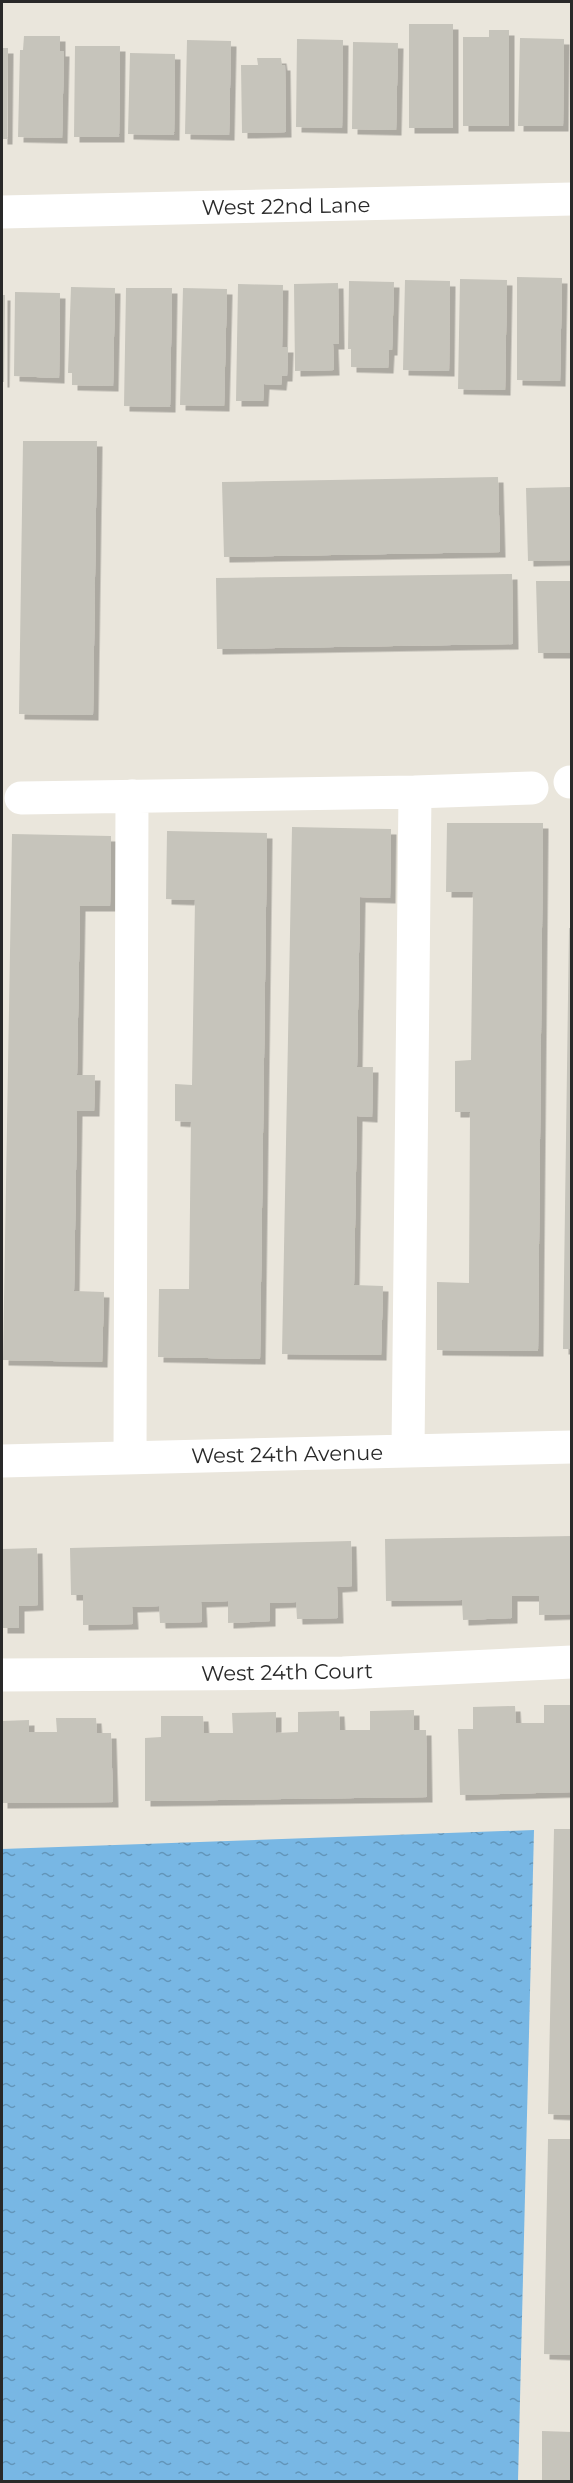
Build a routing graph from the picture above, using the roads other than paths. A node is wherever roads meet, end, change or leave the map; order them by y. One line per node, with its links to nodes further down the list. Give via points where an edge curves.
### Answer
1 (572, 200): 2 (street, West 22nd Lane)
2 (2, 212)
3 (532, 788): 4 (street)
4 (416, 792): 5 (street); 8 (street)
5 (132, 796): 6 (street); 9 (street)
6 (21, 798)
7 (572, 1447): 8 (street, West 24th Avenue)
8 (408, 1451): 9 (street, West 24th Avenue)
9 (130, 1458): 10 (street, West 24th Avenue)
10 (2, 1461)
11 (572, 1662): 12 (street, West 24th Court, via 343,1673)
12 (2, 1675)

